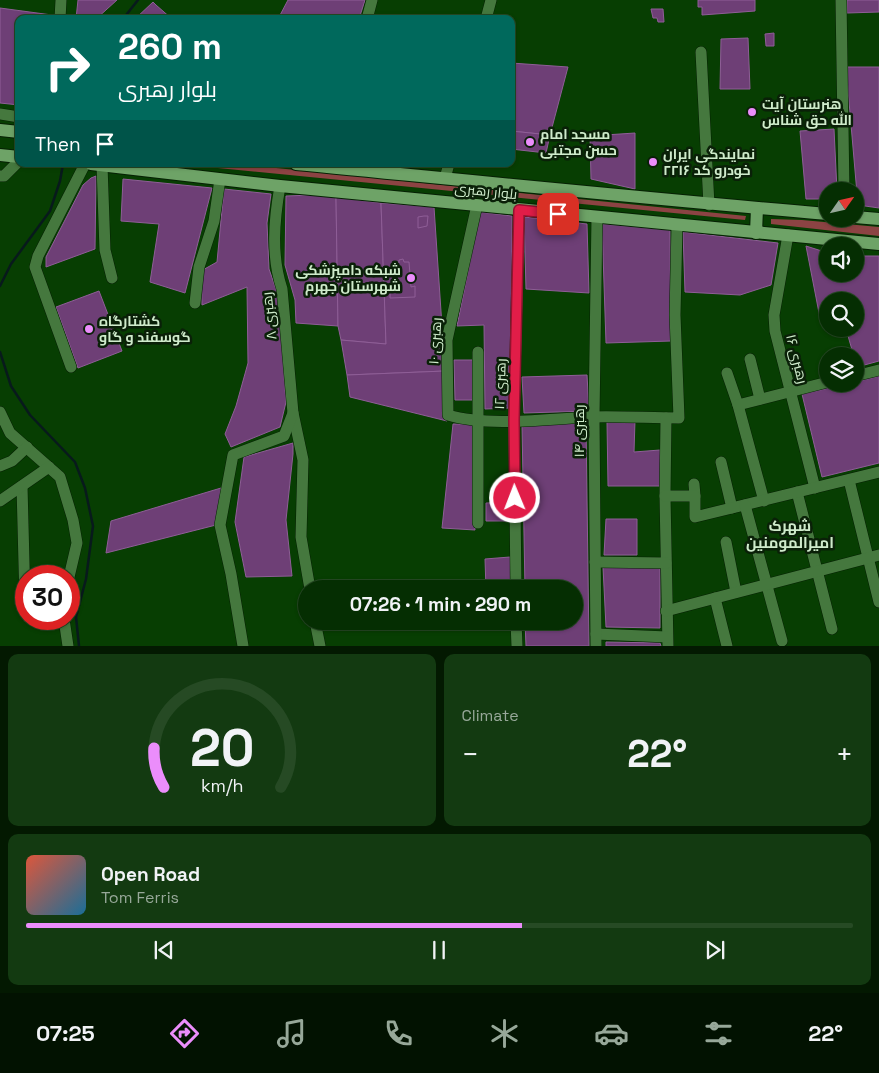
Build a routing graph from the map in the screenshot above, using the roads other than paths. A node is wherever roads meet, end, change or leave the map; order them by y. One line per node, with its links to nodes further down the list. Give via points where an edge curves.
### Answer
1 (61, 0): 5 (street)
2 (372, 0): 6 (street)
3 (491, 0): 7 (street)
4 (841, 0): 24 (street)
5 (60, 15)
6 (368, 15)
7 (487, 15)
8 (701, 52): 27 (street)
9 (0, 114): 10 (street)
10 (15, 116)
11 (0, 130): 12 (main road)
12 (15, 132)
13 (0, 155): 14 (main road)
14 (15, 157)
15 (15, 165): 21 (street)
16 (83, 167): 42 (street, via 34,267)
17 (96, 167): 38 (street, via 105,250)
18 (143, 167): 23 (main road, بلوار رهبری)
19 (334, 167): 22 (main road, بلوار رهبری)
20 (448, 167): 22 (street)
21 (0, 176)
22 (445, 178): 27 (main road, بلوار رهبری)
23 (220, 179): 25 (main road, بلوار رهبری); 39 (street, via 214,221 199,267)
24 (844, 182)
25 (280, 186): 26 (main road, بلوار رهبری); 51 (street, رهبری ۸, via 275,246)
26 (477, 205): 29 (main road, بلوار رهبری); 54 (street, رهبری ۱۰, via 447,340 448,415)
27 (710, 205): 28 (main road, بلوار رهبری)
28 (757, 208): 30 (main road, بلوار رهبری); 35 (main road)
29 (519, 210): 31 (main road, بلوار رهبری); 55 (street, رهبری ۱۲)
30 (819, 213)
31 (597, 217): 34 (main road, بلوار رهبری); 52 (street, رهبری ۱۴)
32 (864, 218): 33 (main road)
33 (879, 220)
34 (677, 225): 35 (main road, بلوار رهبری); 53 (street, via 675,315 679,418)
35 (756, 233): 36 (main road, بلوار رهبری)
36 (788, 235): 37 (main road, بلوار رهبری); 47 (street, رهبری ۱۶, via 774,315)
37 (879, 244)
38 (112, 278)
39 (195, 303)
40 (478, 352): 54 (street)
41 (750, 359): 48 (street)
42 (72, 367)
43 (879, 370): 45 (street)
44 (727, 373): 49 (street)
45 (864, 374)
46 (819, 384): 47 (street)
47 (790, 391): 48 (street); 64 (street, رهبری ۱۶)
48 (760, 399): 49 (street)
49 (738, 405): 69 (street)
50 (0, 412): 56 (street, via 10,433)
51 (293, 413): 80 (street, رهبری ۸, via 303,460 301,537); 95 (street, via 284,436 233,455 220,525)
52 (594, 417): 53 (street, رهبری ۱۰); 55 (street, رهبری ۱۰); 75 (street, رهبری ۱۴)
53 (666, 418): 66 (street)
54 (477, 420): 55 (street, رهبری ۱۰); 72 (street)
55 (514, 420): 81 (street, رهبری ۱۲)
56 (27, 447): 58 (street, via 12,461); 59 (street)
57 (721, 462): 71 (street)
58 (0, 466)
59 (49, 467): 63 (street); 78 (street, via 60,477 73,520 77,543)
60 (879, 472): 61 (street)
61 (849, 480): 64 (street); 74 (street)
62 (694, 484): 67 (street)
63 (22, 486): 68 (street); 77 (street)
64 (814, 488): 65 (street)
65 (797, 492): 69 (street); 79 (street)
66 (665, 496): 67 (street); 76 (street)
67 (695, 496): 71 (street, via 695,517)
68 (0, 501)
69 (764, 501): 70 (street)
70 (745, 505): 71 (street); 82 (street)
71 (732, 508)
72 (478, 523)
73 (726, 542): 83 (street)
74 (874, 556): 79 (street); 85 (street)
75 (595, 562): 76 (street); 91 (street, رهبری ۱۴)
76 (666, 563): 86 (street)
77 (24, 565)
78 (72, 565)
79 (818, 571): 82 (street); 87 (street)
80 (308, 580)
81 (516, 580)
82 (766, 585): 83 (street); 93 (street)
83 (736, 592): 84 (street)
84 (714, 598): 86 (street); 98 (street)
85 (879, 602)
86 (666, 611): 92 (street)
87 (832, 629)
88 (66, 630): 94 (street)
89 (317, 630): 96 (street)
90 (516, 630): 97 (street)
91 (596, 640): 92 (street)
92 (668, 641)
93 (782, 641)
94 (68, 646)
95 (243, 646)
96 (320, 646)
97 (517, 646)
98 (727, 646)

